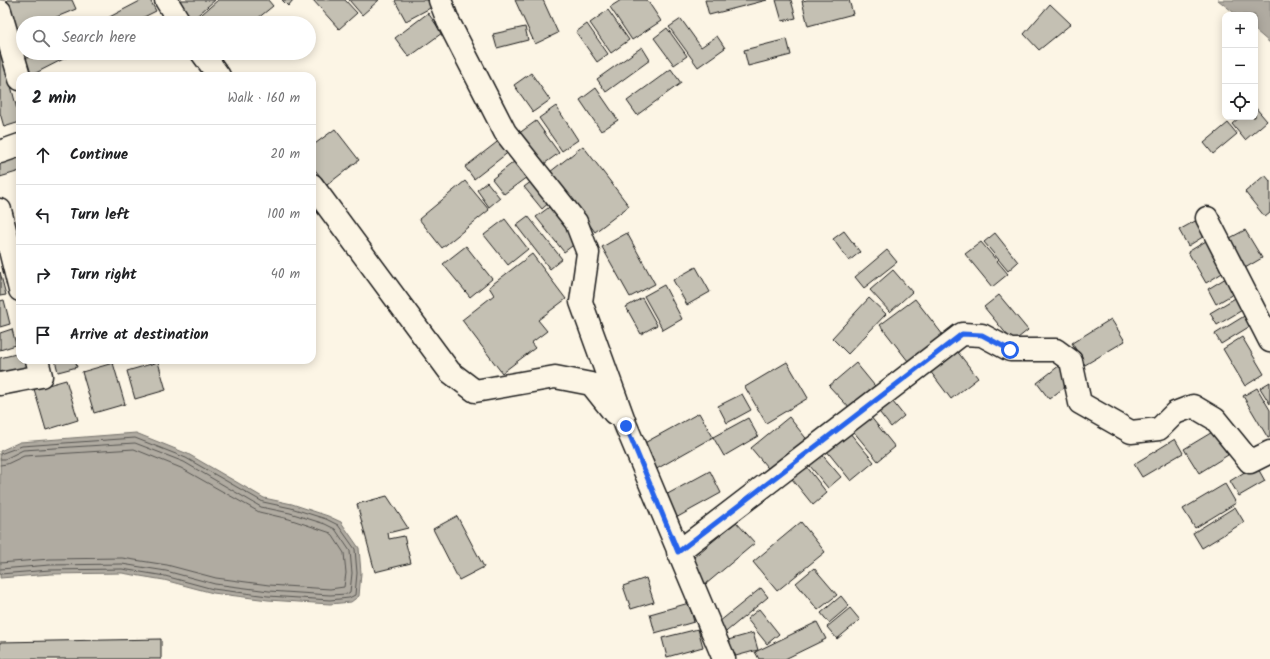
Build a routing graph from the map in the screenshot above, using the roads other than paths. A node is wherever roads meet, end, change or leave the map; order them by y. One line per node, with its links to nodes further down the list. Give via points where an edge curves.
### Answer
1 (166, 0): 4 (street)
2 (440, 0): 17 (street, via 448,22 505,132 576,222 588,253 581,302)
3 (0, 11): 6 (street)
4 (176, 16)
5 (207, 60): 7 (street)
6 (18, 72)
7 (216, 72)
8 (16, 146): 9 (street)
9 (0, 152)
10 (316, 190): 17 (street, via 450,372 475,390 555,377 591,384)
11 (0, 210): 13 (street)
12 (1207, 218): 14 (street)
13 (16, 274)
14 (1270, 341)
15 (38, 364): 16 (street, via 41,376)
16 (0, 384)
17 (626, 426): 19 (street)
18 (1270, 452): 19 (street, via 1250,462 1215,419 1193,406 1176,413 1159,429 1132,432 1080,403 1071,361 1056,350 1010,350 982,335 962,334)
19 (678, 552): 20 (street)
20 (724, 659)

